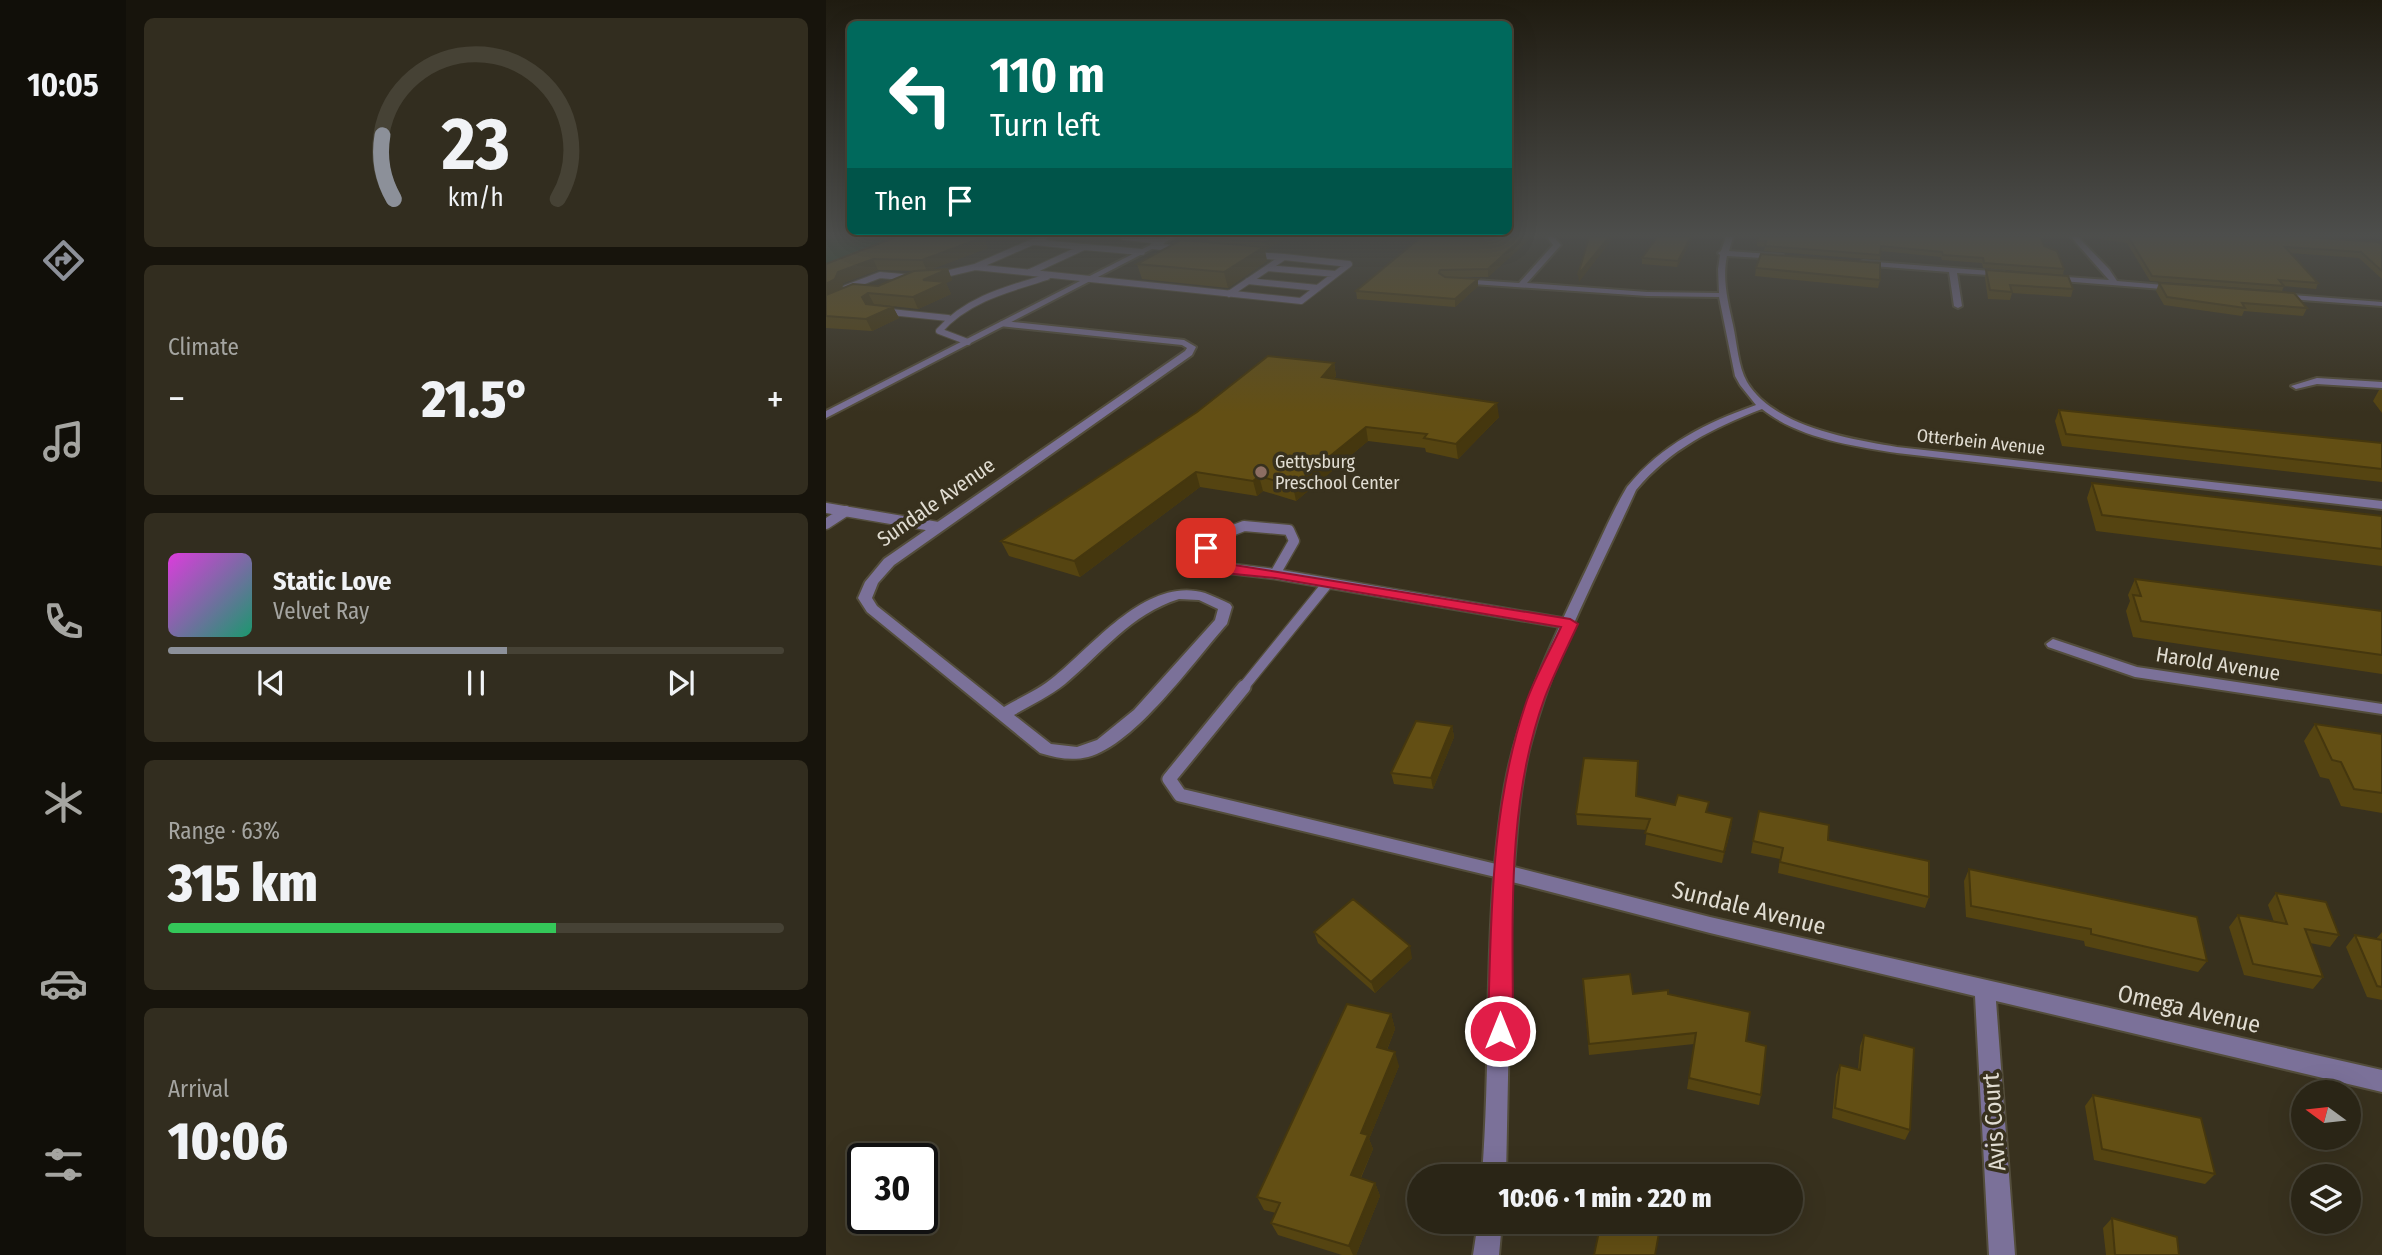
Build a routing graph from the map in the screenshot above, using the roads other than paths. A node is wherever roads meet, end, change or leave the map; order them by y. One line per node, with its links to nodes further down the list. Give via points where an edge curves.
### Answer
1 (1723, 295): 16 (street, via 1738,372)
2 (996, 296): 11 (lane)
3 (1057, 296): 12 (street)
4 (1245, 296): 5 (lane, via 1301,301)
5 (1308, 296)
6 (1957, 296): 9 (street)
7 (2275, 296): 8 (street)
8 (2382, 304)
9 (1958, 306)
10 (873, 310): 11 (lane)
11 (948, 318): 13 (lane, via 939,331)
12 (1003, 324): 13 (street); 22 (street, Sundale Avenue, via 1192,347)
13 (968, 342): 17 (street)
14 (2382, 385): 15 (street, via 2317,381)
15 (2296, 386)
16 (1762, 406): 18 (street, Otterbein Avenue, via 1830,436 1897,450); 25 (street, via 1696,432 1660,455 1642,474)
17 (828, 413)
18 (2382, 505)
19 (826, 508): 20 (lane)
20 (846, 511): 21 (lane); 22 (lane)
21 (826, 524)
22 (938, 527): 28 (street, Sundale Avenue, via 889,562 865,597 872,609)
23 (1275, 574): 23 (lane, via 1294,541 1289,530 1241,525 1222,533 1206,548 1209,560 1224,568); 24 (lane)
24 (1328, 583): 25 (lane); 29 (lane, via 1169,779 1180,795)
25 (1570, 624): 29 (street, via 1536,699 1514,782)
26 (2053, 644): 27 (street, Harold Avenue, via 2135,672)
27 (2382, 709)
28 (1003, 714): 28 (street, Sundale Avenue, via 1057,683 1143,606 1169,596 1192,596 1213,599 1225,607 1222,621 1115,738 1090,751 1067,755 1046,749)
29 (1502, 872): 30 (street, Sundale Avenue); 32 (street)
30 (1984, 989): 31 (street, Omega Avenue); 35 (street, Avis Court)
31 (2382, 1081)
32 (1495, 1164)
33 (1489, 1234): 34 (street)
34 (1486, 1255)
35 (2003, 1255)

